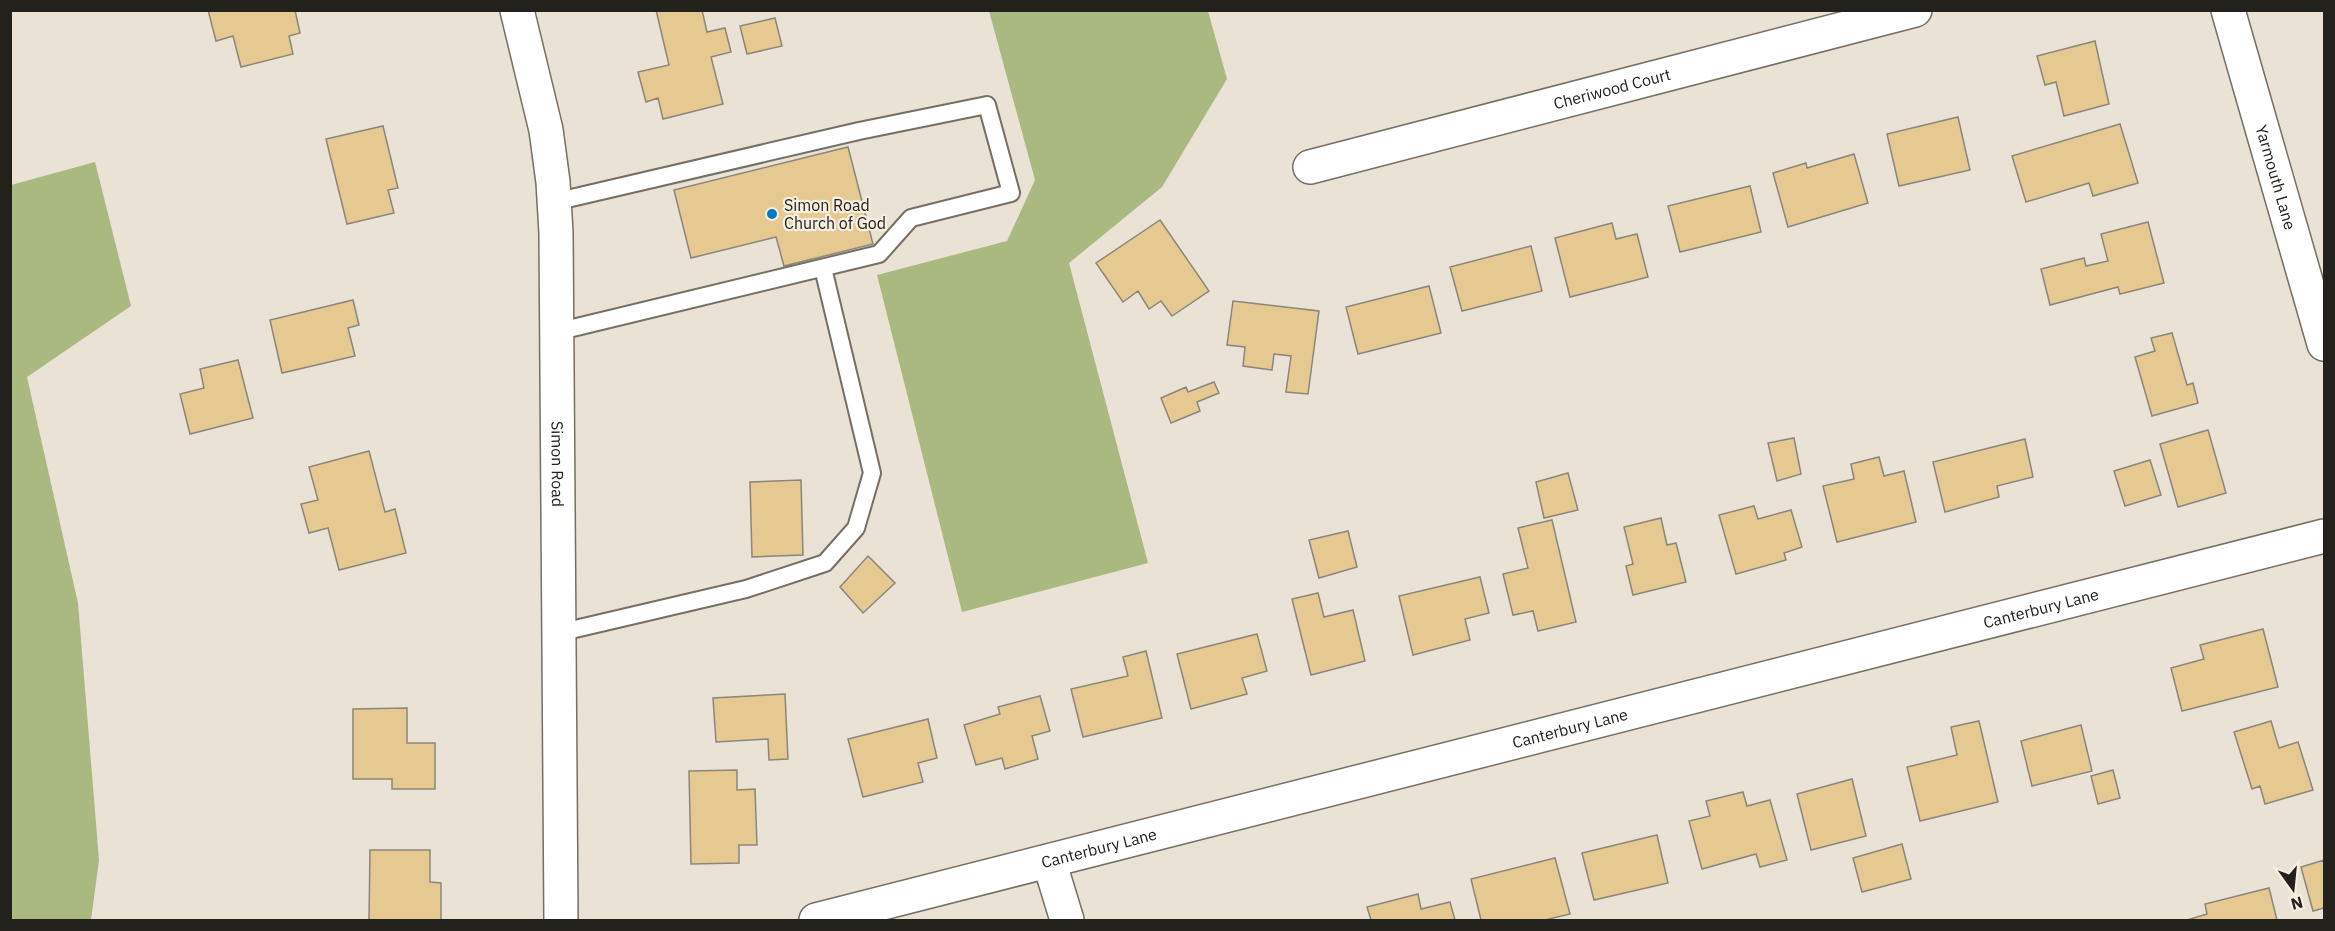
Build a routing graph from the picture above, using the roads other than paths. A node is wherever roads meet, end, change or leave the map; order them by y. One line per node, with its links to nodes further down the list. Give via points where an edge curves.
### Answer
1 (517, 10): 5 (street, Simon Road, via 546,130)
2 (1915, 10): 4 (street, Cheriwood Court)
3 (2228, 10): 8 (street, Yarmouth Lane)
4 (1310, 167)
5 (554, 202): 6 (lane, via 987,105 1011,193 911,218 879,254); 7 (street, Simon Road)
6 (823, 268): 7 (lane); 10 (lane, via 872,473 856,528 825,563 746,589)
7 (556, 332): 10 (street, Simon Road)
8 (2325, 344)
9 (2325, 536): 11 (street, Canterbury Lane)
10 (558, 633): 12 (street, Simon Road)
11 (1049, 861): 13 (street, Canterbury Lane); 14 (street)
12 (561, 921)
13 (816, 921)
14 (1067, 921)

